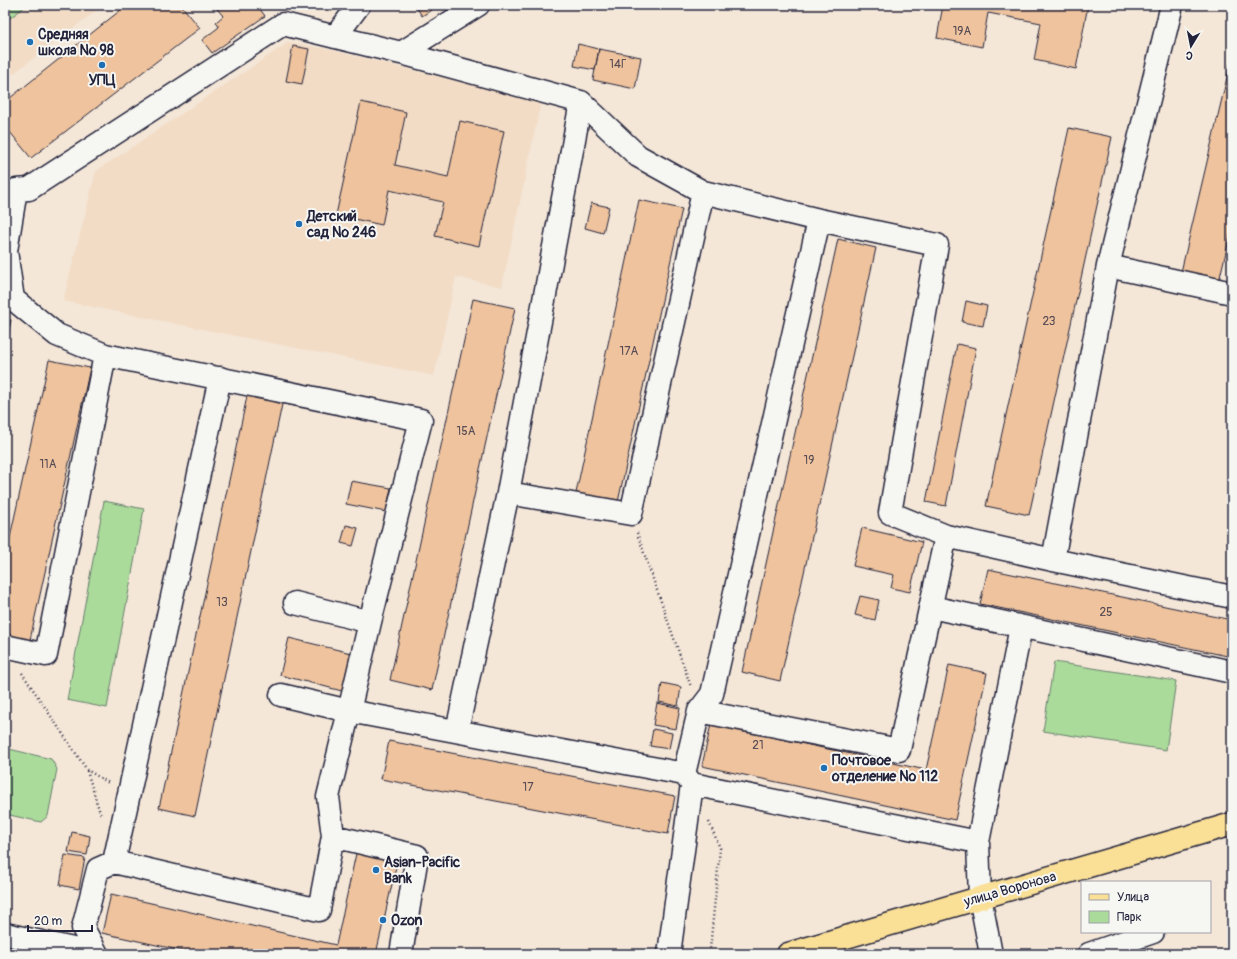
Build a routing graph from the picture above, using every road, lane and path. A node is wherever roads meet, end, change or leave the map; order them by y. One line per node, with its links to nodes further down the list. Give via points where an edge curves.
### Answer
1 (360, 5): 4 (lane)
2 (478, 5): 5 (lane)
3 (1172, 5): 10 (lane)
4 (336, 37): 5 (lane); 7 (lane, via 283,24 29,189)
5 (401, 53): 6 (lane)
6 (581, 102): 8 (lane, via 638,156); 14 (lane)
7 (9, 188): 12 (lane, via 6,250 13,300 57,335)
8 (702, 192): 9 (lane); 15 (lane)
9 (819, 220): 16 (lane, via 937,245 890,513); 28 (lane, via 712,694)
10 (1108, 266): 11 (lane); 17 (lane)
11 (1232, 293)
12 (105, 355): 13 (lane); 23 (lane, via 46,655)
13 (220, 378): 21 (lane, via 421,420); 31 (lane)
14 (508, 493): 15 (lane); 29 (lane)
15 (630, 514): 28 (path)
16 (946, 536): 17 (lane); 20 (lane)
17 (1053, 560): 18 (lane)
18 (1232, 597)
19 (295, 603): 21 (lane)
20 (931, 607): 22 (lane); 28 (lane, via 899,750)
21 (370, 622): 27 (lane)
22 (1021, 627): 25 (lane); 35 (lane)
23 (5, 646)
24 (18, 667): 31 (path, via 87,770)
25 (1232, 672)
26 (281, 695): 27 (lane)
27 (349, 711): 29 (lane); 34 (lane, via 328,797)
28 (699, 712): 30 (lane)
29 (457, 731): 30 (lane)
30 (688, 779): 35 (lane); 43 (lane)
31 (129, 796): 36 (lane)
32 (708, 819): 40 (path, via 720,848)
33 (1232, 824): 37 (main road, улица Воронова)
34 (333, 836): 36 (lane, via 319,910); 42 (lane, via 418,856)
35 (978, 842): 37 (lane)
36 (114, 862): 41 (lane, via 98,869 83,928)
37 (980, 897): 44 (main road, улица Воронова); 45 (lane)
38 (1150, 933): 46 (lane)
39 (5, 934): 41 (lane)
40 (710, 949)
41 (97, 954)
42 (401, 954)
43 (669, 954)
44 (788, 954)
45 (991, 954)
46 (1089, 954)

